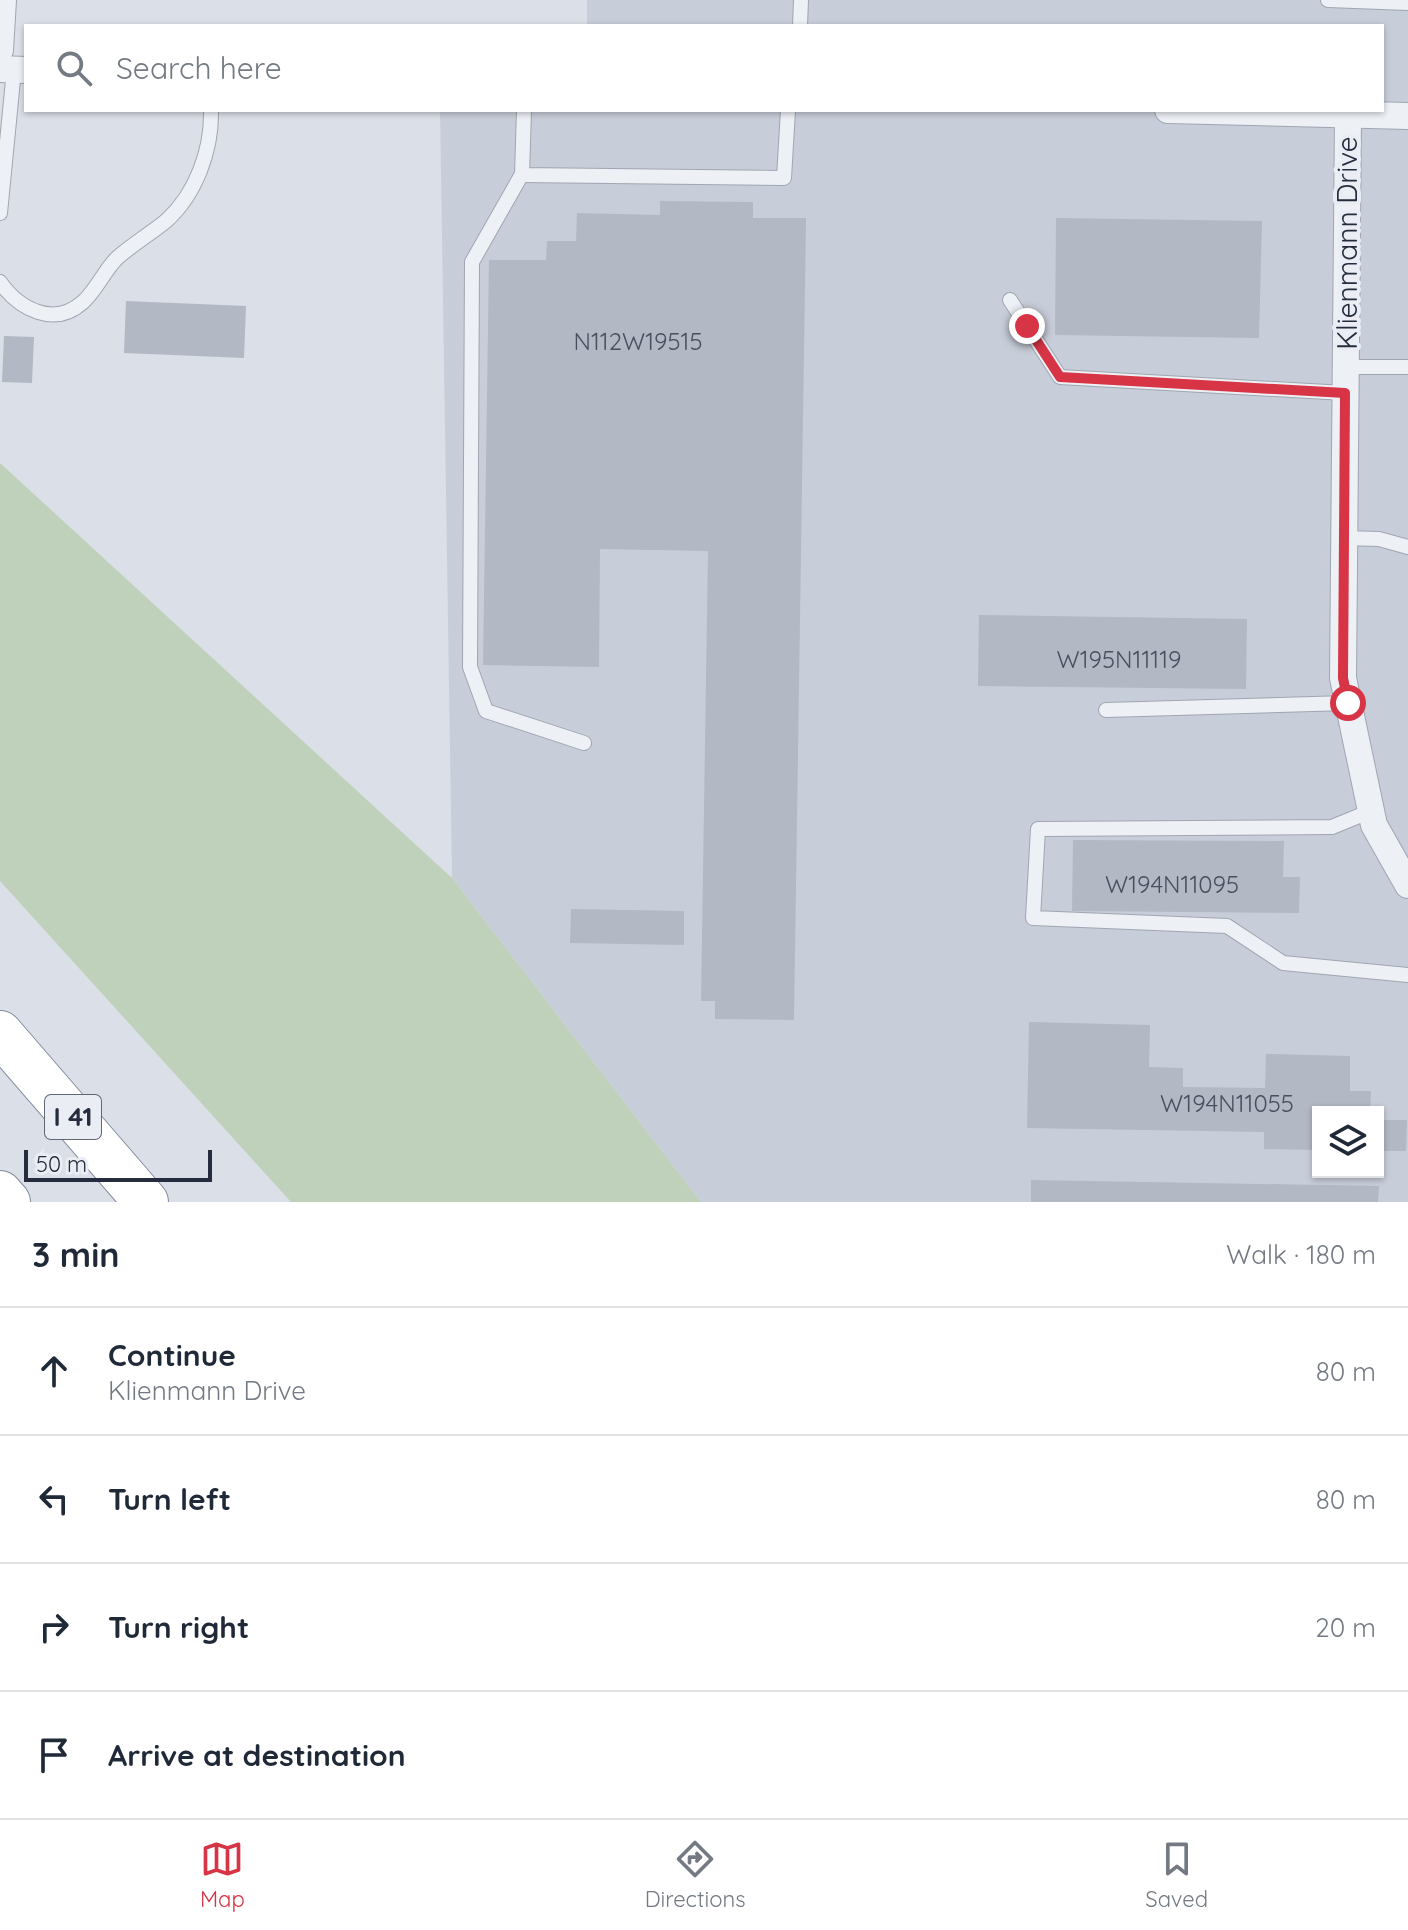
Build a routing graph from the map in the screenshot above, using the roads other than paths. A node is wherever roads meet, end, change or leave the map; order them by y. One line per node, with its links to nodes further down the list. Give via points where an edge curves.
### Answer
1 (3, 0): 7 (street)
2 (801, 0): 6 (lane)
3 (1328, 0): 4 (lane)
4 (1353, 0): 5 (lane)
5 (1408, 3)
6 (800, 24)
7 (10, 65): 15 (lane)
8 (211, 112): 16 (lane, via 199,174 184,202 112,263 82,303 53,315 34,312 12,298)
9 (524, 112): 14 (lane)
10 (788, 112): 14 (lane, via 784,178)
11 (1228, 112): 12 (street)
12 (1348, 116): 13 (street); 19 (street, Klienmann Drive)
13 (1408, 116)
14 (522, 174): 24 (lane, via 472,262 470,667 486,711)
15 (0, 213)
16 (0, 282)
17 (1010, 300): 19 (lane, via 1060,377)
18 (1408, 367): 19 (lane)
19 (1346, 380): 20 (street, Klienmann Drive)
20 (1344, 538): 21 (lane); 22 (street, Klienmann Drive, via 1343,678)
21 (1408, 547)
22 (1348, 703): 23 (lane); 25 (street, Klienmann Drive)
23 (1106, 710)
24 (584, 743)
25 (1371, 811): 26 (street, Klienmann Drive); 27 (lane, via 1332,827 1038,829 1033,918 1227,926 1283,963)
26 (1408, 885)
27 (1408, 975)
28 (0, 1033): 31 (highway, I 41)
29 (0, 1193): 30 (highway)
30 (8, 1202)
31 (146, 1202)

